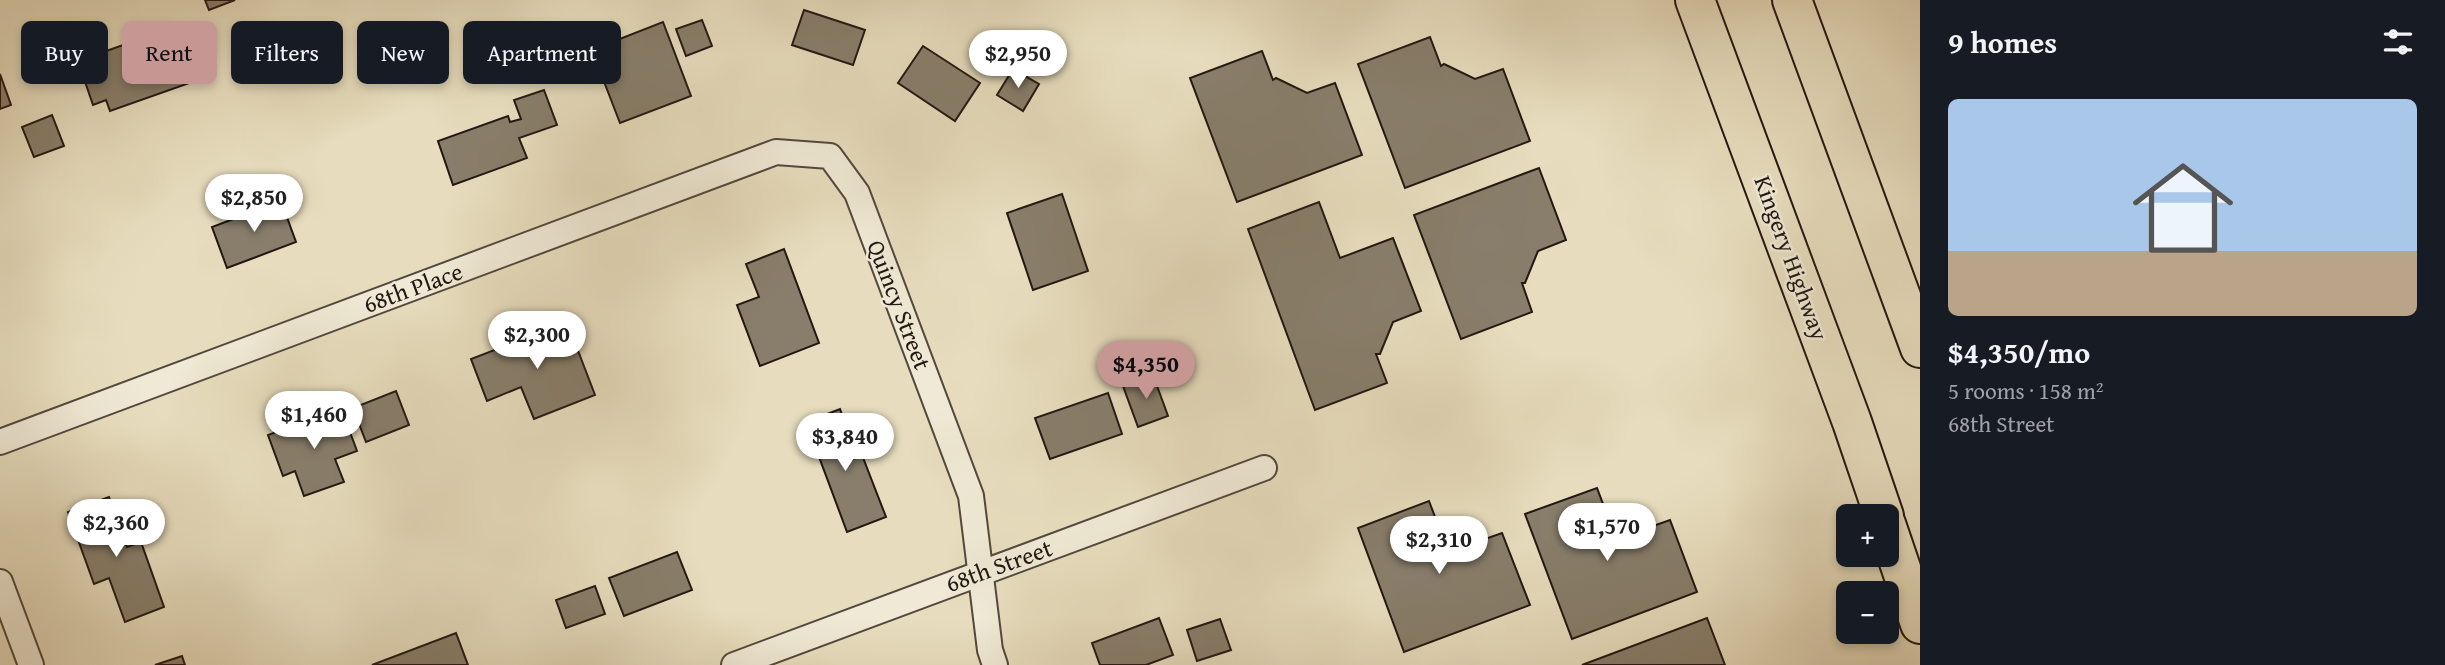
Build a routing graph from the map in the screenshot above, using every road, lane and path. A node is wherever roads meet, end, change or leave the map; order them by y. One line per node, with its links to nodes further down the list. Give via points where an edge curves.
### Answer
1 (1695, 0): 7 (highway, Kingery Highway)
2 (1792, 0): 4 (highway)
3 (830, 156): 5 (street, 68th Place, via 776,152); 9 (street, Quincy Street, via 857,193 971,496)
4 (1920, 348)
5 (0, 442)
6 (1264, 468): 9 (street, 68th Street)
7 (1880, 504)
8 (1899, 562): 11 (highway)
9 (980, 573): 13 (street, 68th Street); 14 (street, Quincy Street)
10 (0, 582): 12 (street)
11 (1920, 624)
12 (31, 665)
13 (734, 665)
14 (995, 665)

